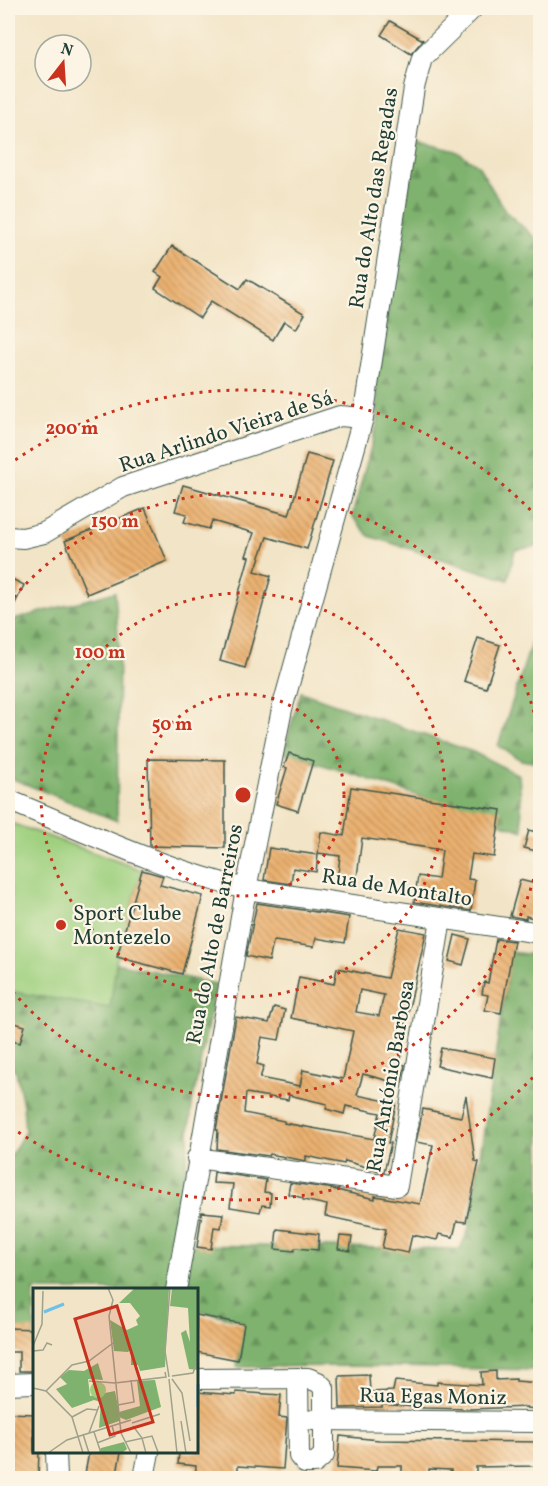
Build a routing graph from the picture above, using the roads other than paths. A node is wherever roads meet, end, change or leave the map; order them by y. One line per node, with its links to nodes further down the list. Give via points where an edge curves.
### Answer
1 (472, 8): 2 (street, Rua do Alto das Regadas, via 422,58 414,88)
2 (363, 417): 3 (street, Rua Arlindo Vieira de Sá, via 340,416 123,487 44,533); 5 (street, Rua do Alto de Barreiros, via 282,709)
3 (8, 537)
4 (8, 800): 5 (street, Rua de Montalto, via 158,863)
5 (246, 889): 6 (street, Rua de Montalto); 8 (street, Rua do Alto de Barreiros)
6 (441, 919): 7 (street, Rua de Montalto); 8 (street, Rua António Barbosa, via 397,1186)
7 (540, 933)
8 (197, 1158): 9 (street, Rua do Alto de Barreiros)
9 (176, 1288)
10 (298, 1378): 11 (street); 14 (street, via 308,1378 324,1388); 15 (street)
11 (198, 1379)
12 (33, 1383): 13 (street)
13 (8, 1384)
14 (325, 1419): 15 (street, Rua Egas Moniz); 16 (street, Rua Egas Moniz); 19 (street, via 324,1455)
15 (298, 1420): 19 (street, via 299,1456)
16 (540, 1422)
17 (56, 1453): 20 (street)
18 (149, 1453): 21 (street)
19 (305, 1471)
20 (57, 1479)
21 (144, 1479)

